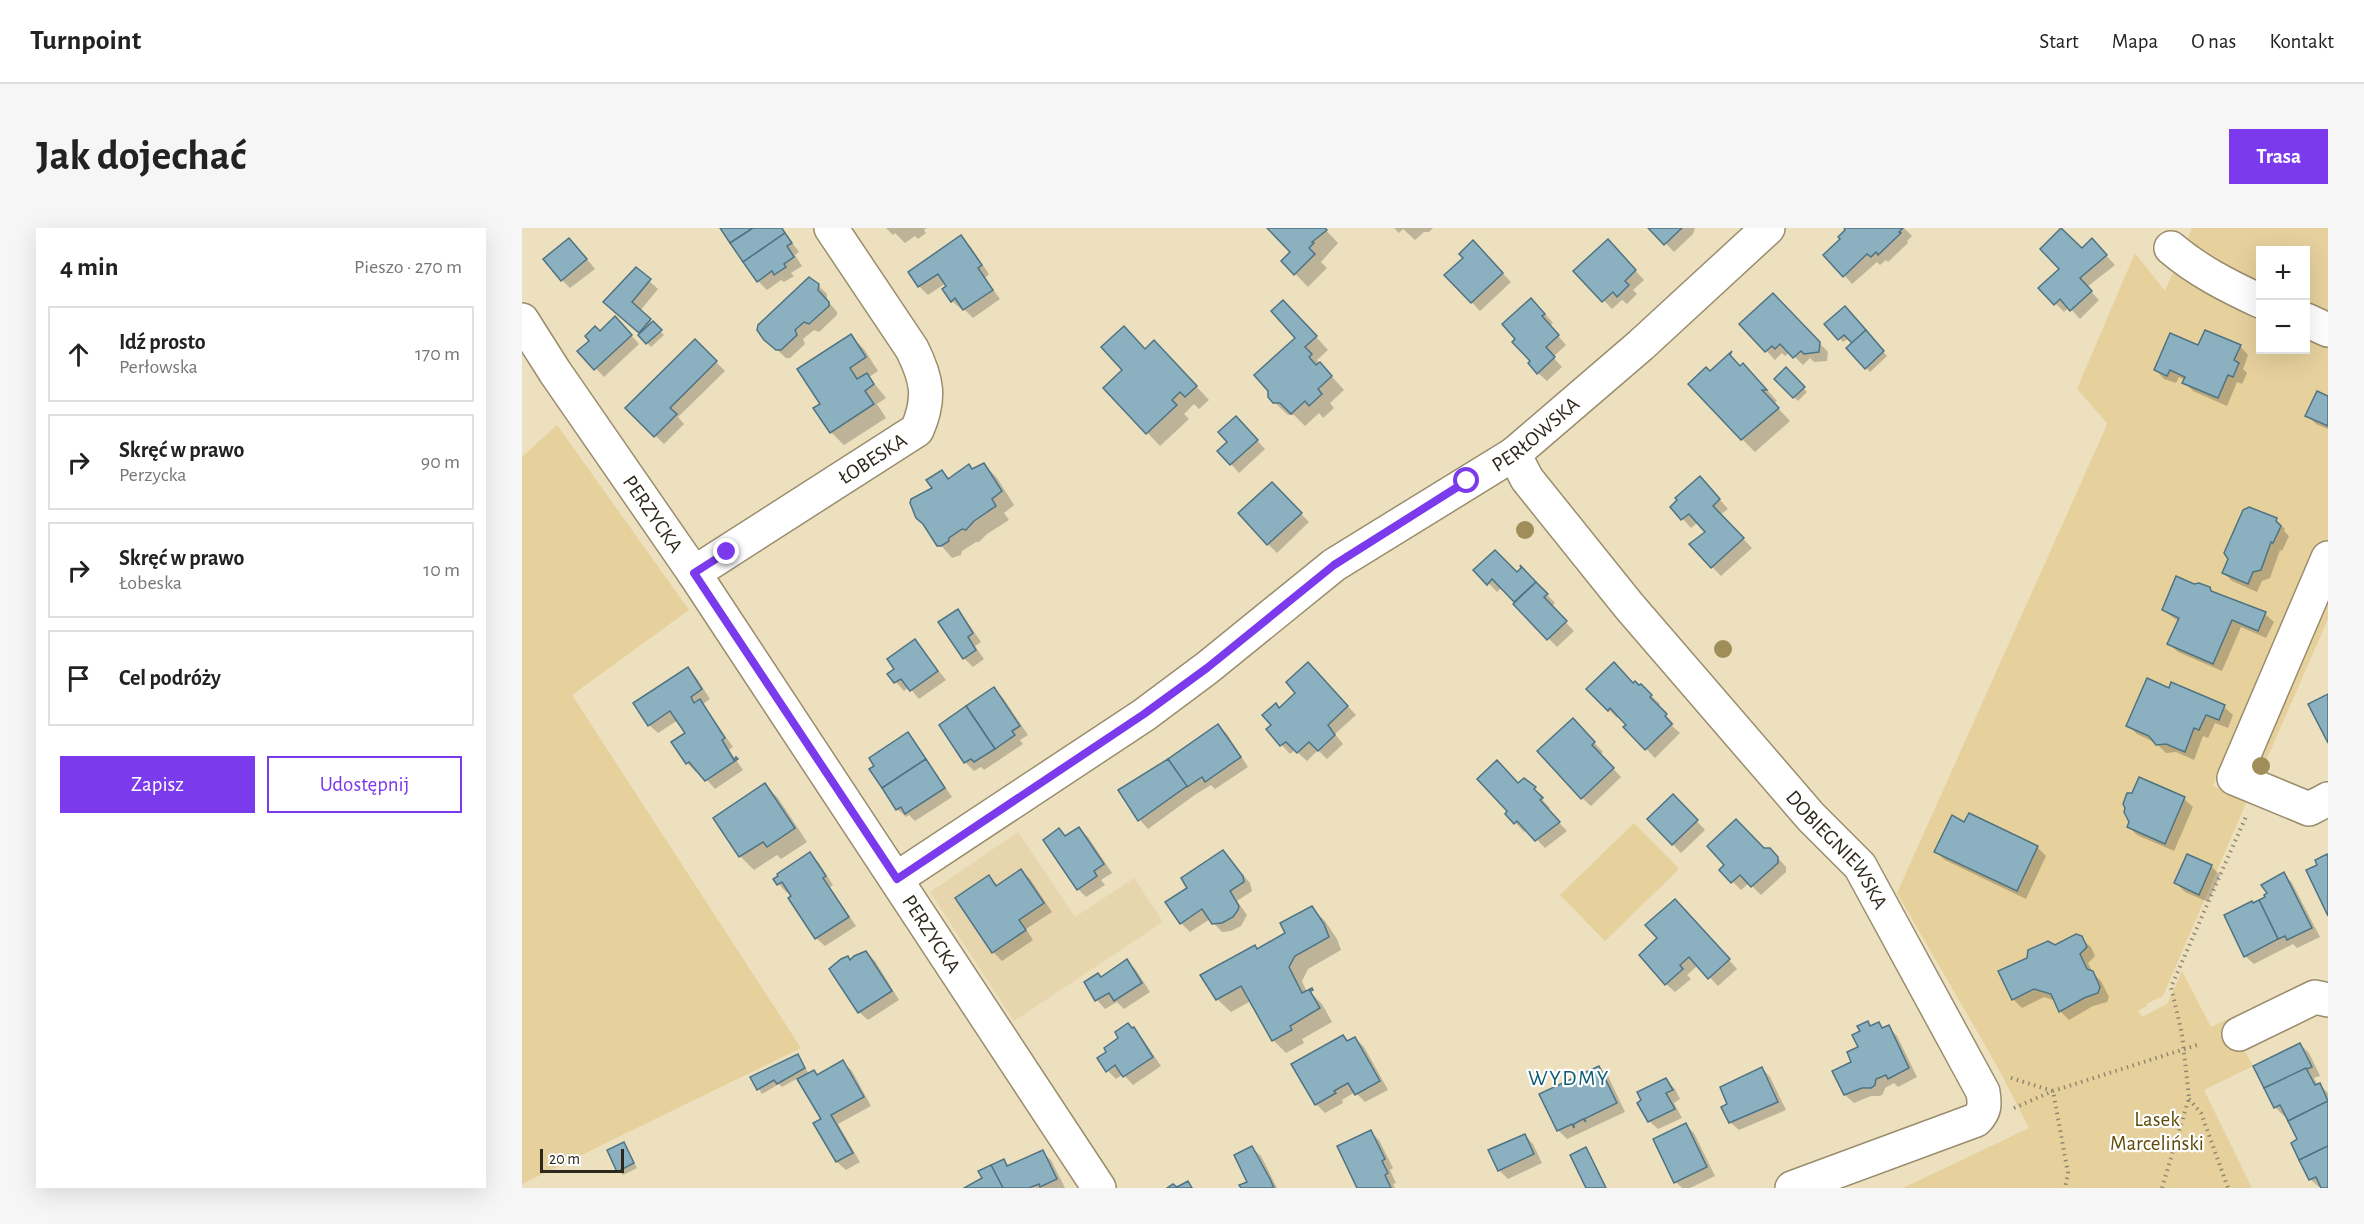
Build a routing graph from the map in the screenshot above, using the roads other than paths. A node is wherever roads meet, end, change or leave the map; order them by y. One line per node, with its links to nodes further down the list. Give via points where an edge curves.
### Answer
1 (831, 228): 10 (street, ŁOBESKA, via 921,366 926,382 925,412 917,430)
2 (1768, 228): 8 (street, PERŁOWSKA)
3 (2171, 248): 4 (street, via 2226,286)
4 (2258, 300)
5 (522, 320): 10 (street, PERZYCKA)
6 (2310, 322): 7 (street)
7 (2328, 330)
8 (1514, 454): 12 (street, PERŁOWSKA, via 1334,565 1153,708); 16 (street, DOBIEGNIEWSKA, via 1527,479 1629,606 1811,817 1860,866 1983,1092 1985,1105 1976,1120)
9 (2328, 558): 11 (street, via 2234,778 2255,795 2309,809)
10 (694, 573): 12 (street, PERZYCKA)
11 (2328, 799)
12 (897, 879): 15 (street, PERZYCKA)
13 (2328, 1000): 14 (street, via 2315,997)
14 (2239, 1034)
15 (1099, 1188)
16 (1792, 1188)

